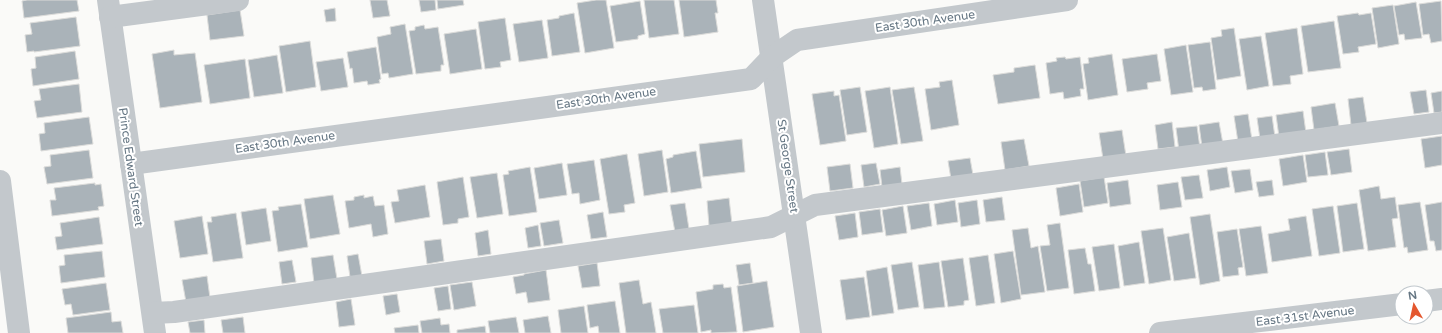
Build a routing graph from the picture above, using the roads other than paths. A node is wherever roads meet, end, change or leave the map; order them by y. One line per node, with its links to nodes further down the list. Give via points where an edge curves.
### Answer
1 (238, 0): 4 (street)
2 (763, 0): 5 (street, St George Street)
3 (1067, 0): 5 (street, East 30th Avenue, via 797,40)
4 (109, 9): 7 (street, Prince Edward Street)
5 (772, 57): 7 (street, East 30th Avenue, via 751,79); 9 (street, St George Street)
6 (1442, 123): 9 (street, via 815,205)
7 (131, 164): 12 (street, Prince Edward Street)
8 (0, 181): 10 (street)
9 (795, 215): 12 (street, via 771,227 174,312); 14 (street, St George Street)
10 (7, 293): 13 (street)
11 (1394, 305): 15 (street, East 31st Avenue)
12 (154, 323)
13 (19, 333)
14 (811, 333)
15 (1160, 333)

